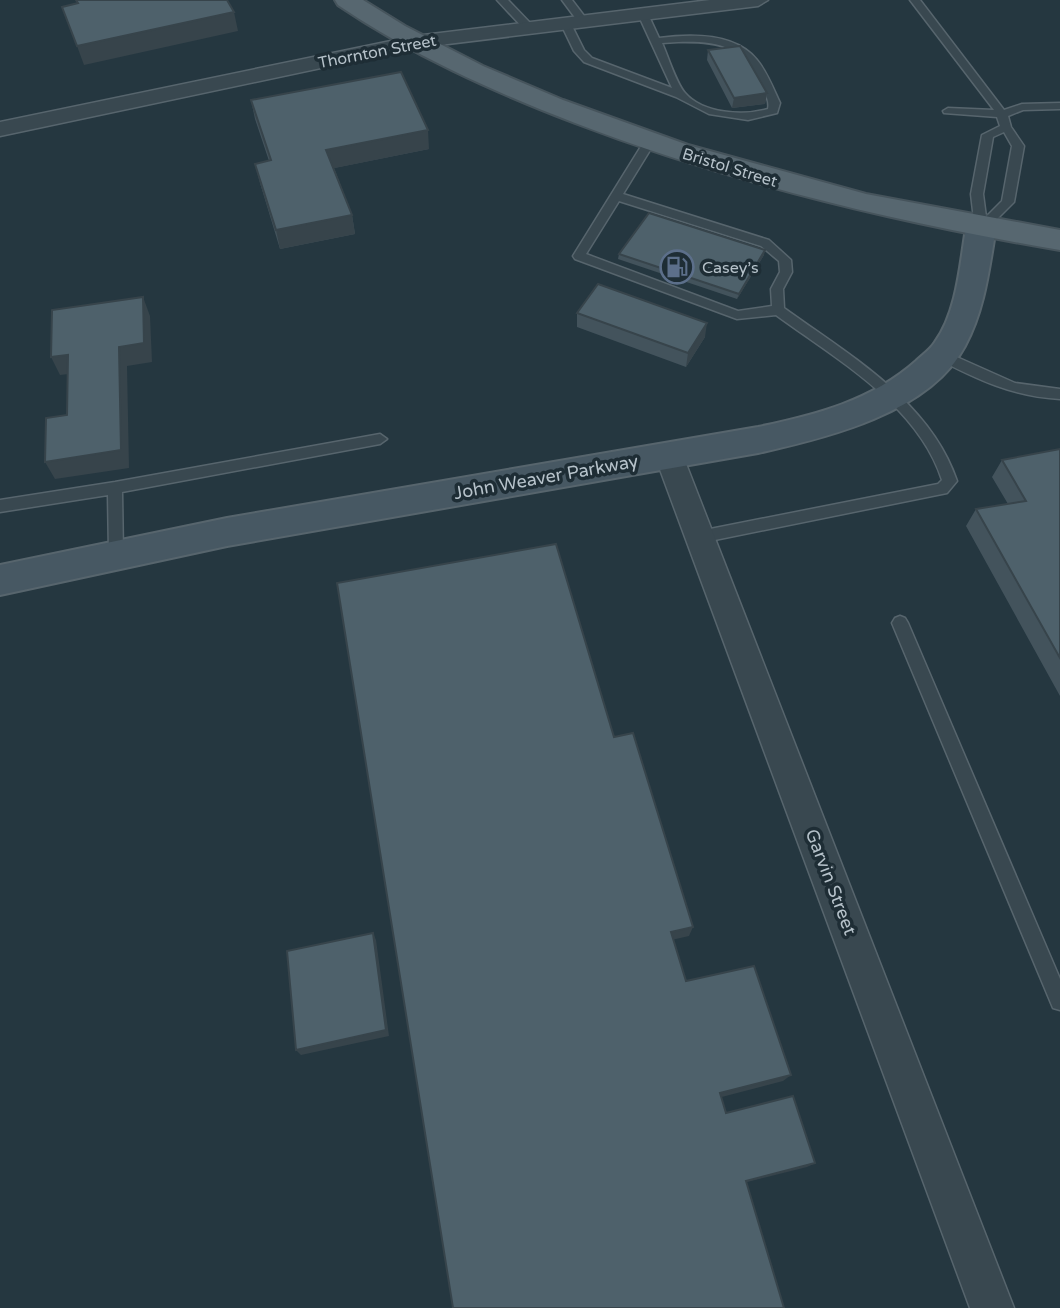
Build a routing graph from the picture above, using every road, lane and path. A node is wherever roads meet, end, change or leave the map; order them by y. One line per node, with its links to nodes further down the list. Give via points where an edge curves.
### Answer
1 (347, 0): 11 (main road, Bristol Street)
2 (502, 0): 9 (lane)
3 (567, 0): 8 (lane)
4 (758, 0): 6 (street, Thornton Street)
5 (915, 0): 15 (lane)
6 (728, 2): 7 (street, Thornton Street)
7 (643, 14): 8 (street, Thornton Street); 10 (lane)
8 (575, 22): 9 (street, Thornton Street); 12 (lane, via 579,51 588,61)
9 (529, 28): 11 (street, Thornton Street)
10 (655, 41): 12 (lane); 12 (lane, via 712,41 740,50 749,56 775,103 773,111 761,115 725,116)
11 (415, 42): 17 (street, Thornton Street); 18 (main road, Bristol Street, via 510,88)
12 (680, 95)
13 (1060, 106): 15 (lane, via 1022,107)
14 (948, 111): 15 (lane)
15 (1002, 114): 16 (lane)
16 (1006, 127): 20 (lane, via 988,135 977,194); 20 (lane, via 1018,146 1008,202)
17 (0, 130)
18 (649, 142): 19 (lane); 20 (main road, Bristol Street, via 846,201)
19 (615, 196): 22 (lane, via 765,243 777,251 785,260 786,272 777,289); 22 (lane, via 579,256 737,315)
20 (981, 228): 21 (main road, Bristol Street); 23 (main road, John Weaver Parkway, via 968,296 951,344)
21 (1060, 240)
22 (778, 310): 25 (lane)
23 (941, 355): 24 (lane, via 1001,385 1036,394); 25 (main road, John Weaver Parkway, via 925,373)
24 (1060, 394)
25 (892, 396): 27 (main road, John Weaver Parkway, via 812,428); 30 (lane, via 947,463 950,481 942,489)
26 (380, 439): 28 (lane)
27 (669, 456): 30 (street, Garvin Street); 31 (main road, John Weaver Parkway)
28 (115, 488): 29 (lane); 31 (lane)
29 (0, 506)
30 (700, 537): 35 (street, Garvin Street)
31 (116, 554): 32 (main road, John Weaver Parkway)
32 (0, 580)
33 (900, 623): 34 (lane)
34 (1060, 1002)
35 (992, 1308)

